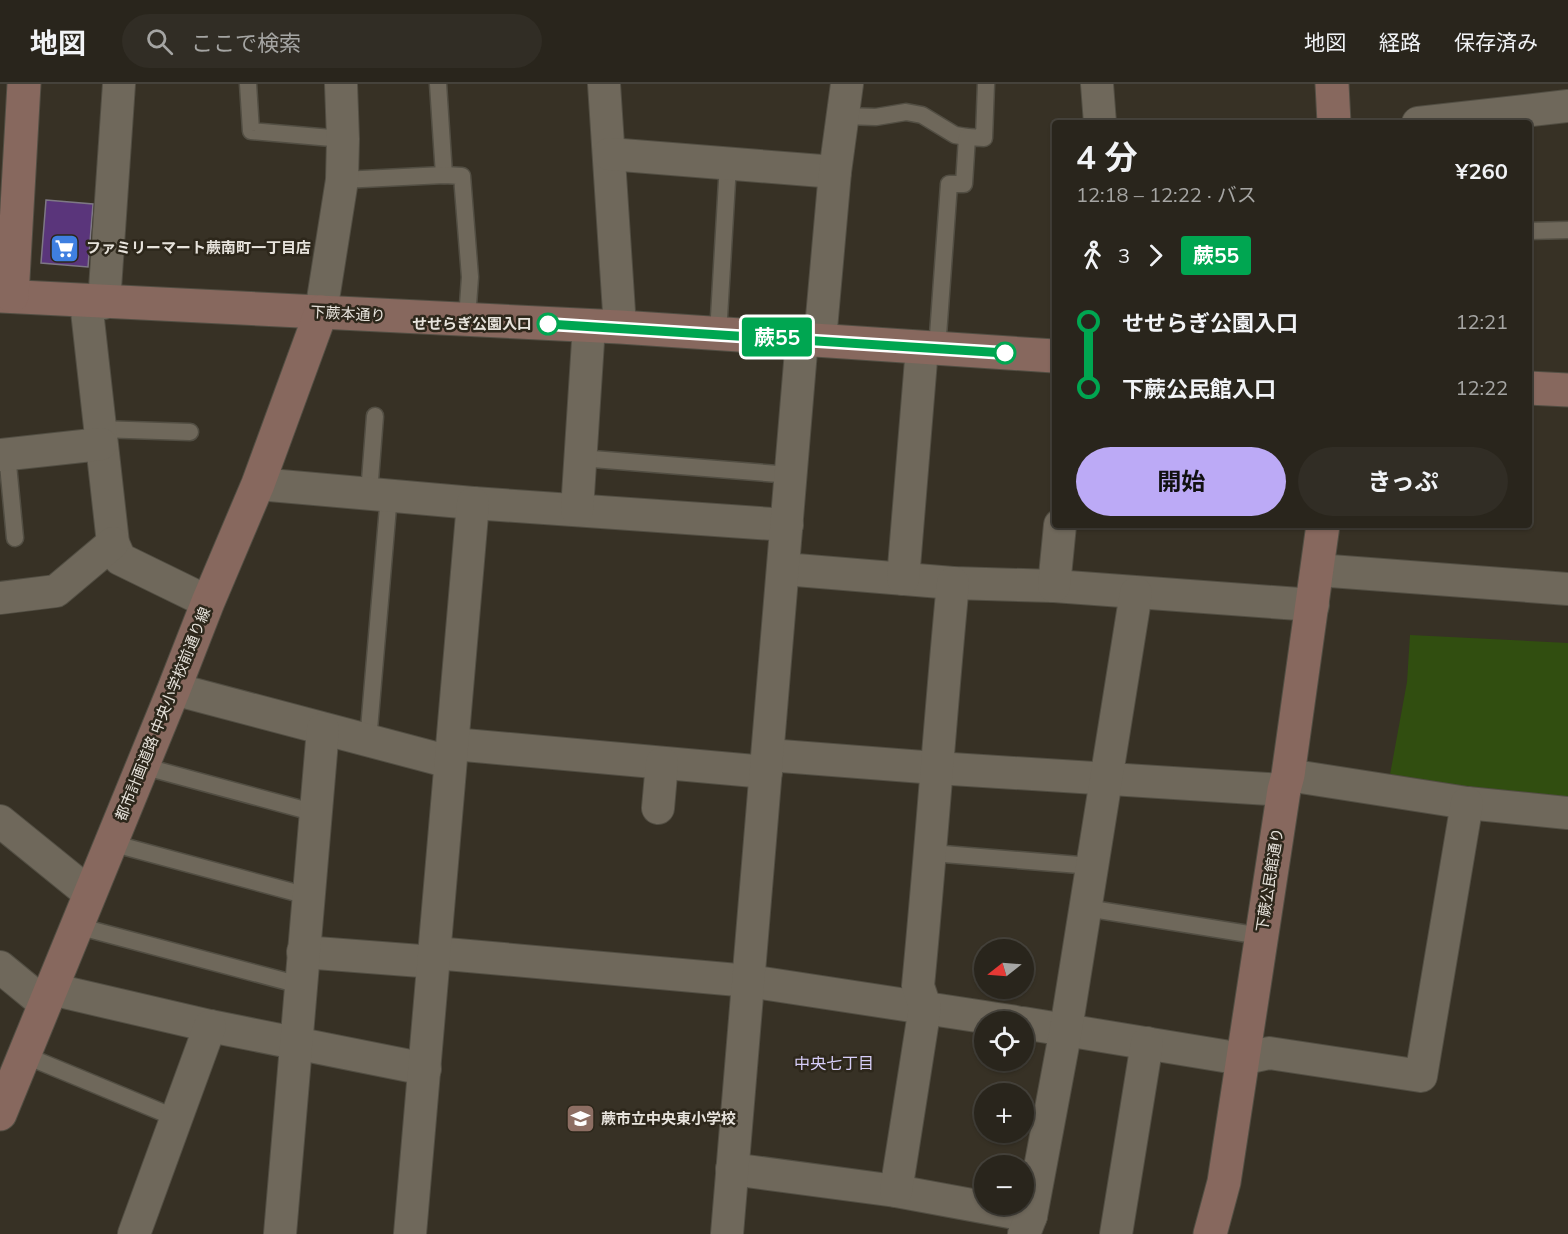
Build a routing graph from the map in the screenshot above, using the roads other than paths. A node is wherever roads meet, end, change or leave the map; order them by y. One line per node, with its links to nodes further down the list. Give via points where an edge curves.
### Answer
1 (24, 84): 26 (street)
2 (119, 84): 27 (street)
3 (248, 84): 18 (lane, via 251,130)
4 (340, 84): 18 (street)
5 (438, 84): 22 (lane)
6 (604, 84): 19 (street)
7 (847, 84): 12 (street)
8 (986, 84): 17 (lane, via 984,138)
9 (1097, 84): 14 (street)
10 (1332, 84): 15 (street)
11 (1568, 106): 13 (street)
12 (842, 116): 17 (lane, via 876,117 906,112 922,115 942,129); 21 (street)
13 (1487, 119): 16 (street)
14 (1100, 120)
15 (1334, 120)
16 (1470, 120)
17 (968, 137): 33 (lane, via 964,184 949,184)
18 (343, 139): 23 (street)
19 (609, 154): 20 (street); 30 (street)
20 (728, 164): 21 (street); 31 (lane)
21 (835, 172): 32 (street)
22 (444, 175): 23 (lane); 29 (lane, via 462,177 470,277)
23 (342, 180): 28 (street)
24 (1568, 230): 25 (lane)
25 (1532, 231)
26 (6, 296): 27 (street, 下蕨本通り)
27 (95, 302): 28 (street, 下蕨本通り); 39 (street)
28 (321, 312): 29 (street, 下蕨本通り); 43 (street, 都市計画道路 中央小学校前通り線)
29 (467, 319): 30 (street, 下蕨本通り)
30 (605, 326): 31 (street, 下蕨本通り); 41 (street)
31 (718, 334): 32 (street, 下蕨本通り)
32 (811, 340): 33 (street, 下蕨本通り); 42 (street)
33 (929, 348): 34 (street, 下蕨本通り); 54 (street)
34 (1052, 356)
35 (1532, 388): 36 (street)
36 (1568, 390)
37 (375, 416): 44 (lane)
38 (190, 432): 39 (lane)
39 (100, 436): 40 (street); 51 (street)
40 (3, 454): 50 (lane)
41 (580, 458): 42 (lane); 46 (street)
42 (791, 475): 47 (street)
43 (258, 484): 44 (street); 60 (street, 都市計画道路 中央小学校前通り線)
44 (379, 494): 45 (street); 64 (lane)
45 (473, 503): 46 (street); 65 (street)
46 (577, 510): 47 (street)
47 (787, 525): 52 (street)
48 (1060, 528): 56 (street)
49 (1323, 528): 53 (street, 下蕨公民館通り)
50 (15, 538)
51 (113, 543): 59 (street, via 56,591); 60 (street, via 120,559)
52 (784, 569): 54 (street); 67 (street)
53 (1317, 570): 57 (street); 61 (street, 下蕨公民館通り)
54 (903, 579): 55 (street)
55 (952, 584): 56 (street); 69 (street)
56 (1054, 586): 58 (street)
57 (1568, 589)
58 (1136, 593): 61 (street); 70 (street)
59 (0, 598)
60 (208, 602): 62 (street, 都市計画道路 中央小学校前通り線)
61 (1313, 605): 71 (street, 下蕨公民館通り)
62 (174, 689): 63 (street); 68 (street, 都市計画道路 中央小学校前通り線)
63 (323, 729): 64 (street); 74 (street)
64 (369, 741): 65 (street)
65 (451, 753): 66 (street); 86 (street)
66 (662, 763): 67 (street); 73 (street)
67 (767, 763): 69 (street); 88 (street)
68 (142, 766): 74 (lane); 77 (street, 都市計画道路 中央小学校前通り線)
69 (936, 768): 70 (street); 78 (street)
70 (1106, 780): 71 (street); 79 (street)
71 (1286, 782): 72 (street); 84 (street, 下蕨公民館通り)
72 (1467, 803): 75 (street); 99 (street, via 1421,1076 1269,1053)
73 (658, 808)
74 (316, 813): 81 (street)
75 (1568, 813)
76 (0, 821): 80 (street)
77 (111, 843): 80 (street, 都市計画道路 中央小学校前通り線); 81 (lane)
78 (931, 854): 79 (lane); 91 (street, via 918,986)
79 (1092, 866): 82 (street)
80 (90, 894): 83 (street, 都市計画道路 中央小学校前通り線)
81 (308, 896): 85 (street)
82 (1086, 908): 84 (lane); 95 (street)
83 (77, 926): 89 (lane); 90 (street, 都市計画道路 中央小学校前通り線)
84 (1261, 936): 99 (street, 下蕨公民館通り)
85 (303, 952): 86 (street); 89 (street)
86 (434, 957): 88 (street); 100 (street)
87 (0, 967): 90 (street)
88 (749, 981): 91 (street); 103 (street)
89 (300, 985): 96 (street)
90 (48, 997): 94 (street); 98 (street, 都市計画道路 中央小学校前通り線)
91 (925, 1007): 92 (street); 104 (street)
92 (974, 1015)
93 (1034, 1025): 95 (street)
94 (210, 1026): 96 (street); 102 (street)
95 (1066, 1029): 97 (street); 105 (street)
96 (295, 1043): 100 (street); 107 (street)
97 (1147, 1043): 99 (street); 110 (street)
98 (24, 1055): 101 (street, 都市計画道路 中央小学校前通り線); 102 (lane)
99 (1242, 1059): 111 (street, 下蕨公民館通り, via 1224,1182)
100 (424, 1069): 108 (street)
101 (3, 1098)
102 (176, 1118): 106 (street)
103 (732, 1169): 104 (street); 109 (street)
104 (896, 1191): 105 (street)
105 (1027, 1225)
106 (134, 1234)
107 (280, 1234)
108 (410, 1234)
109 (727, 1234)
110 (1116, 1234)
111 (1210, 1234)

